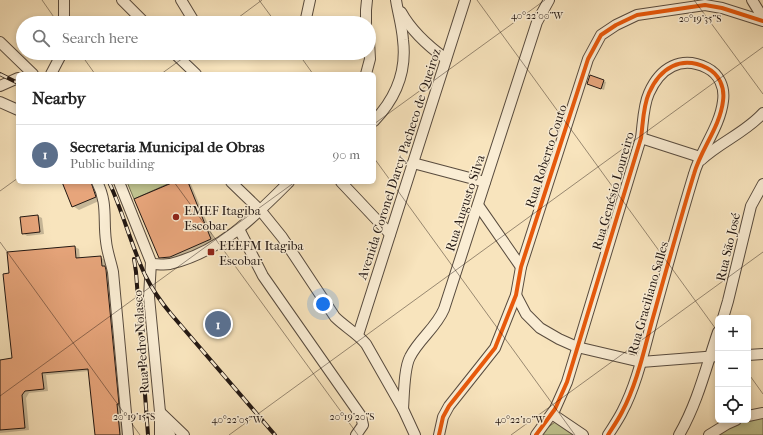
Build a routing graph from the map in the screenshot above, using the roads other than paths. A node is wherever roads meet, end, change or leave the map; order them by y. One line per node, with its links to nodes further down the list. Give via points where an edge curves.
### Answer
1 (64, 0): 12 (street)
2 (122, 0): 13 (street)
3 (181, 0): 14 (street)
4 (310, 0): 15 (street)
5 (367, 0): 16 (street)
6 (465, 0): 21 (street, Avenida Coronel Darcy Pacheco de Queiroz)
7 (549, 0): 39 (street, Rua Augusto Silva, via 537,22)
8 (695, 0): 11 (street)
9 (752, 0): 17 (street)
10 (396, 1): 21 (street, via 414,32 425,44); 35 (street, via 404,41 404,55 400,78 391,100)
11 (714, 6): 18 (street, Rua Roberto Couto); 51 (street, Rua Roberto Couto, via 705,5 637,15 616,24 601,35 588,59)
12 (64, 16)
13 (137, 16)
14 (191, 16)
15 (307, 16)
16 (366, 16)
17 (763, 18)
18 (763, 21)
19 (0, 42): 20 (street)
20 (16, 59)
21 (446, 59): 38 (street, Avenida Coronel Darcy Pacheco de Queiroz)
22 (17, 60): 26 (street)
23 (58, 60): 27 (street)
24 (181, 60): 28 (street)
25 (370, 60): 29 (street)
26 (28, 72)
27 (52, 72)
28 (194, 72)
29 (367, 72)
30 (16, 79): 31 (street)
31 (0, 86)
32 (0, 102): 33 (street)
33 (16, 109)
34 (763, 113): 37 (street, via 752,124)
35 (376, 119)
36 (641, 138): 37 (street); 37 (street, Rua Genésio Loureiro, via 648,93 659,76 671,66 678,64 700,65 713,71 718,77 723,100 719,117); 55 (street, Rua Genésio Loureiro)
37 (699, 159): 59 (street, Rua Graciliano Salles)
38 (413, 163): 39 (street); 49 (street, Avenida Coronel Darcy Pacheco de Queiroz)
39 (485, 182): 46 (street, Rua Augusto Silva)
40 (98, 184): 67 (street, via 106,210 106,241 113,272)
41 (120, 184): 50 (street, Rua Pedro Nolasco)
42 (233, 184): 47 (street)
43 (287, 184): 47 (street)
44 (343, 184): 49 (street)
45 (763, 184): 53 (street, Rua São José, via 751,206)
46 (478, 205): 51 (street); 60 (street, Rua Augusto Silva, via 441,315 408,361)
47 (261, 211): 48 (street); 54 (street, via 282,237 335,317)
48 (238, 229): 50 (street, via 213,247 189,257 169,264); 71 (street, via 263,276 361,416 363,425)
49 (390, 234): 54 (street, Avenida Coronel Darcy Pacheco de Queiroz)
50 (152, 264): 61 (street, Rua Pedro Nolasco, via 149,297)
51 (521, 267): 52 (street, Rua Roberto Couto)
52 (516, 295): 55 (street, via 526,314 540,328); 73 (street, Rua Roberto Couto, via 495,348 449,406)
53 (724, 315)
54 (358, 335): 60 (street, via 370,350)
55 (577, 347): 59 (street); 63 (street, Rua Genésio Loureiro, via 564,391)
56 (763, 354): 57 (street)
57 (751, 355)
58 (714, 356): 59 (street); 77 (street)
59 (640, 362): 76 (street, Rua Graciliano Salles, via 623,411)
60 (403, 409): 72 (street)
61 (160, 412): 65 (street, Rua Pedro Nolasco); 70 (street)
62 (763, 413): 64 (street)
63 (552, 414): 74 (street, Rua Genésio Loureiro); 75 (street)
64 (751, 415)
65 (160, 423): 68 (street, Rua Pedro Nolasco); 69 (street)
66 (729, 423): 78 (street)
67 (128, 435)
68 (160, 435)
69 (170, 435)
70 (184, 435)
71 (356, 435)
72 (416, 435)
73 (438, 435)
74 (536, 435)
75 (583, 435)
76 (608, 435)
77 (679, 435)
78 (709, 435)

